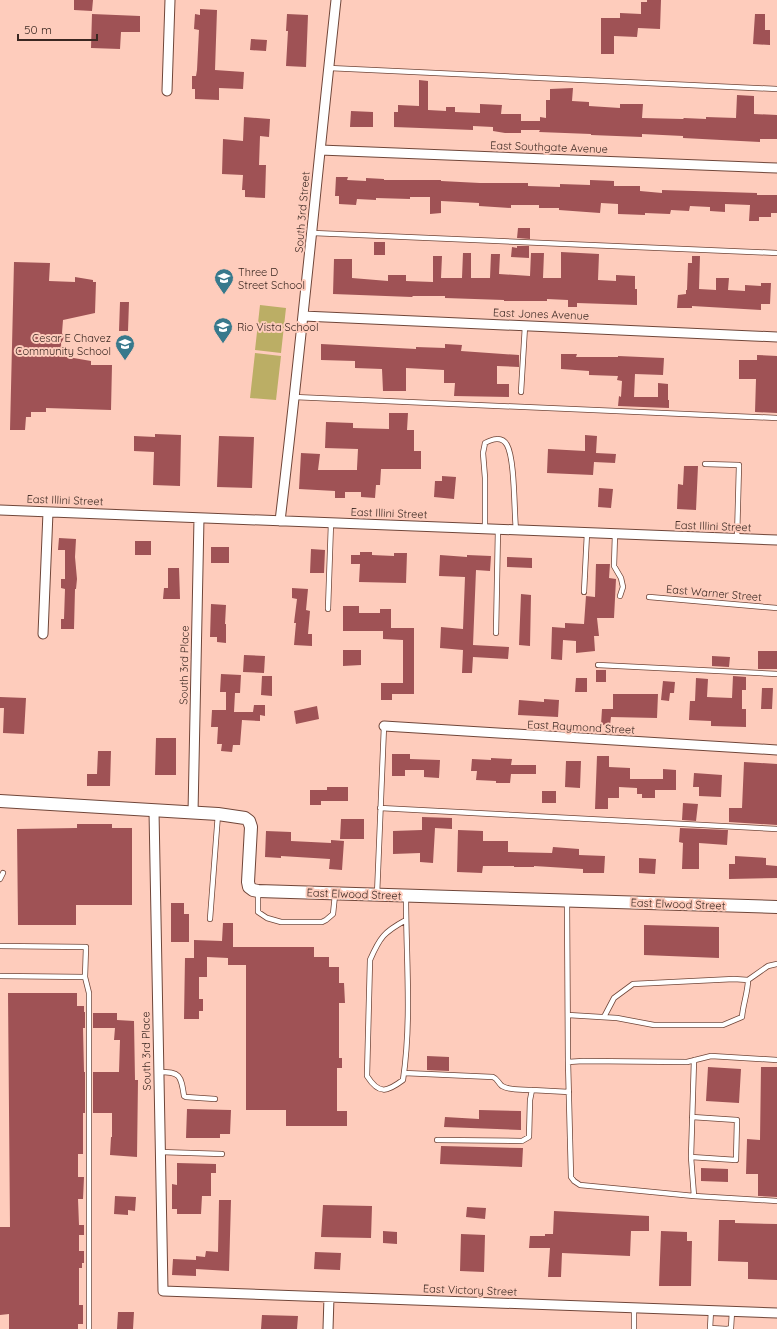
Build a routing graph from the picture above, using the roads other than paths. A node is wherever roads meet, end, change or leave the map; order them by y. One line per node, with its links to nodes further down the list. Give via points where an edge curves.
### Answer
1 (170, 0): 5 (street)
2 (336, 0): 3 (street, South 3rd Street)
3 (329, 68): 4 (lane); 6 (street, South 3rd Street)
4 (777, 89)
5 (167, 91)
6 (320, 150): 7 (street, East Southgate Avenue); 8 (street, South 3rd Street)
7 (777, 168)
8 (312, 233): 9 (lane); 10 (street, South 3rd Street)
9 (777, 253)
10 (303, 316): 11 (street, East Jones Avenue); 14 (street, South 3rd Street)
11 (525, 326): 12 (street, East Jones Avenue); 13 (lane)
12 (777, 336)
13 (521, 392)
14 (294, 397): 15 (lane); 20 (street, South 3rd Street)
15 (777, 418)
16 (705, 464): 27 (lane, via 739,465)
17 (0, 510): 18 (street, East Illini Street)
18 (48, 512): 19 (street, East Illini Street); 35 (street)
19 (199, 518): 20 (street, East Illini Street); 43 (street, South 3rd Place)
20 (280, 521): 21 (street, East Illini Street)
21 (331, 523): 22 (street, East Illini Street); 33 (lane)
22 (485, 529): 23 (street, East Illini Street); 24 (lane, via 483,453 485,443 492,439 501,440 507,445 510,455)
23 (498, 529): 24 (street, East Illini Street); 34 (lane)
24 (516, 530): 25 (street, East Illini Street)
25 (587, 533): 26 (street, East Illini Street); 29 (lane)
26 (615, 534): 27 (street, East Illini Street); 30 (lane, via 614,566 623,587)
27 (737, 539): 28 (street, East Illini Street)
28 (777, 540)
29 (584, 592)
30 (620, 596)
31 (649, 597): 32 (lane, East Warner Street)
32 (777, 608)
33 (328, 609)
34 (496, 633)
35 (43, 634)
36 (598, 665): 37 (lane)
37 (777, 674)
38 (384, 726): 39 (street, East Raymond Street); 41 (lane)
39 (777, 750)
40 (0, 801): 42 (street)
41 (380, 808): 45 (lane); 50 (lane)
42 (154, 811): 43 (street); 66 (street, South 3rd Place)
43 (192, 813): 44 (street)
44 (218, 814): 48 (street, via 245,818 249,821 248,882 249,887); 54 (lane)
45 (777, 829)
46 (3, 873): 47 (lane)
47 (0, 879)
48 (258, 891): 49 (street, East Elwood Street); 49 (lane, via 258,912 281,922 326,920 333,914)
49 (336, 893): 50 (street, East Elwood Street)
50 (377, 894): 51 (street, East Elwood Street)
51 (406, 895): 52 (street, East Elwood Street); 55 (lane)
52 (567, 900): 53 (street, East Elwood Street); 61 (lane)
53 (777, 907)
54 (210, 918)
55 (406, 920): 67 (lane, via 408,975); 67 (lane, via 389,929 378,943 370,960 367,1076 371,1083 380,1089 390,1090 403,1080)
56 (0, 946): 59 (lane, via 86,947)
57 (777, 964): 60 (lane, via 768,966)
58 (0, 976): 59 (lane)
59 (85, 977): 84 (lane, via 89,994)
60 (748, 980): 62 (lane, via 734,978 633,984 614,998); 62 (lane, via 742,1017 723,1025 654,1024)
61 (568, 1015): 62 (lane); 65 (lane)
62 (604, 1017)
63 (694, 1060): 64 (lane, via 711,1056); 65 (lane); 71 (lane)
64 (777, 1060)
65 (568, 1062): 69 (lane)
66 (159, 1072): 70 (lane, via 173,1072 179,1077 186,1097); 73 (street, South 3rd Place)
67 (404, 1073): 68 (lane, via 493,1077 509,1089)
68 (532, 1090): 69 (lane); 72 (lane, via 529,1137 526,1139)
69 (569, 1092): 76 (lane, via 571,1177 574,1181 580,1185)
70 (215, 1099)
71 (692, 1117): 75 (lane); 75 (lane, via 737,1120 736,1160)
72 (437, 1140)
73 (160, 1152): 74 (lane); 78 (street, South 3rd Place)
74 (222, 1154)
75 (691, 1156): 76 (lane)
76 (694, 1196): 77 (lane)
77 (777, 1201)
78 (163, 1291): 79 (street, East Victory Street)
79 (329, 1297): 80 (street, East Victory Street); 85 (street)
80 (634, 1307): 81 (street, East Victory Street); 86 (lane)
81 (711, 1310): 82 (street, East Victory Street); 87 (lane)
82 (732, 1311): 83 (street, East Victory Street); 88 (lane, via 731,1328)
83 (777, 1312)
84 (89, 1329)
85 (328, 1329)
86 (634, 1329)
87 (710, 1329): 88 (lane)
88 (727, 1329)

